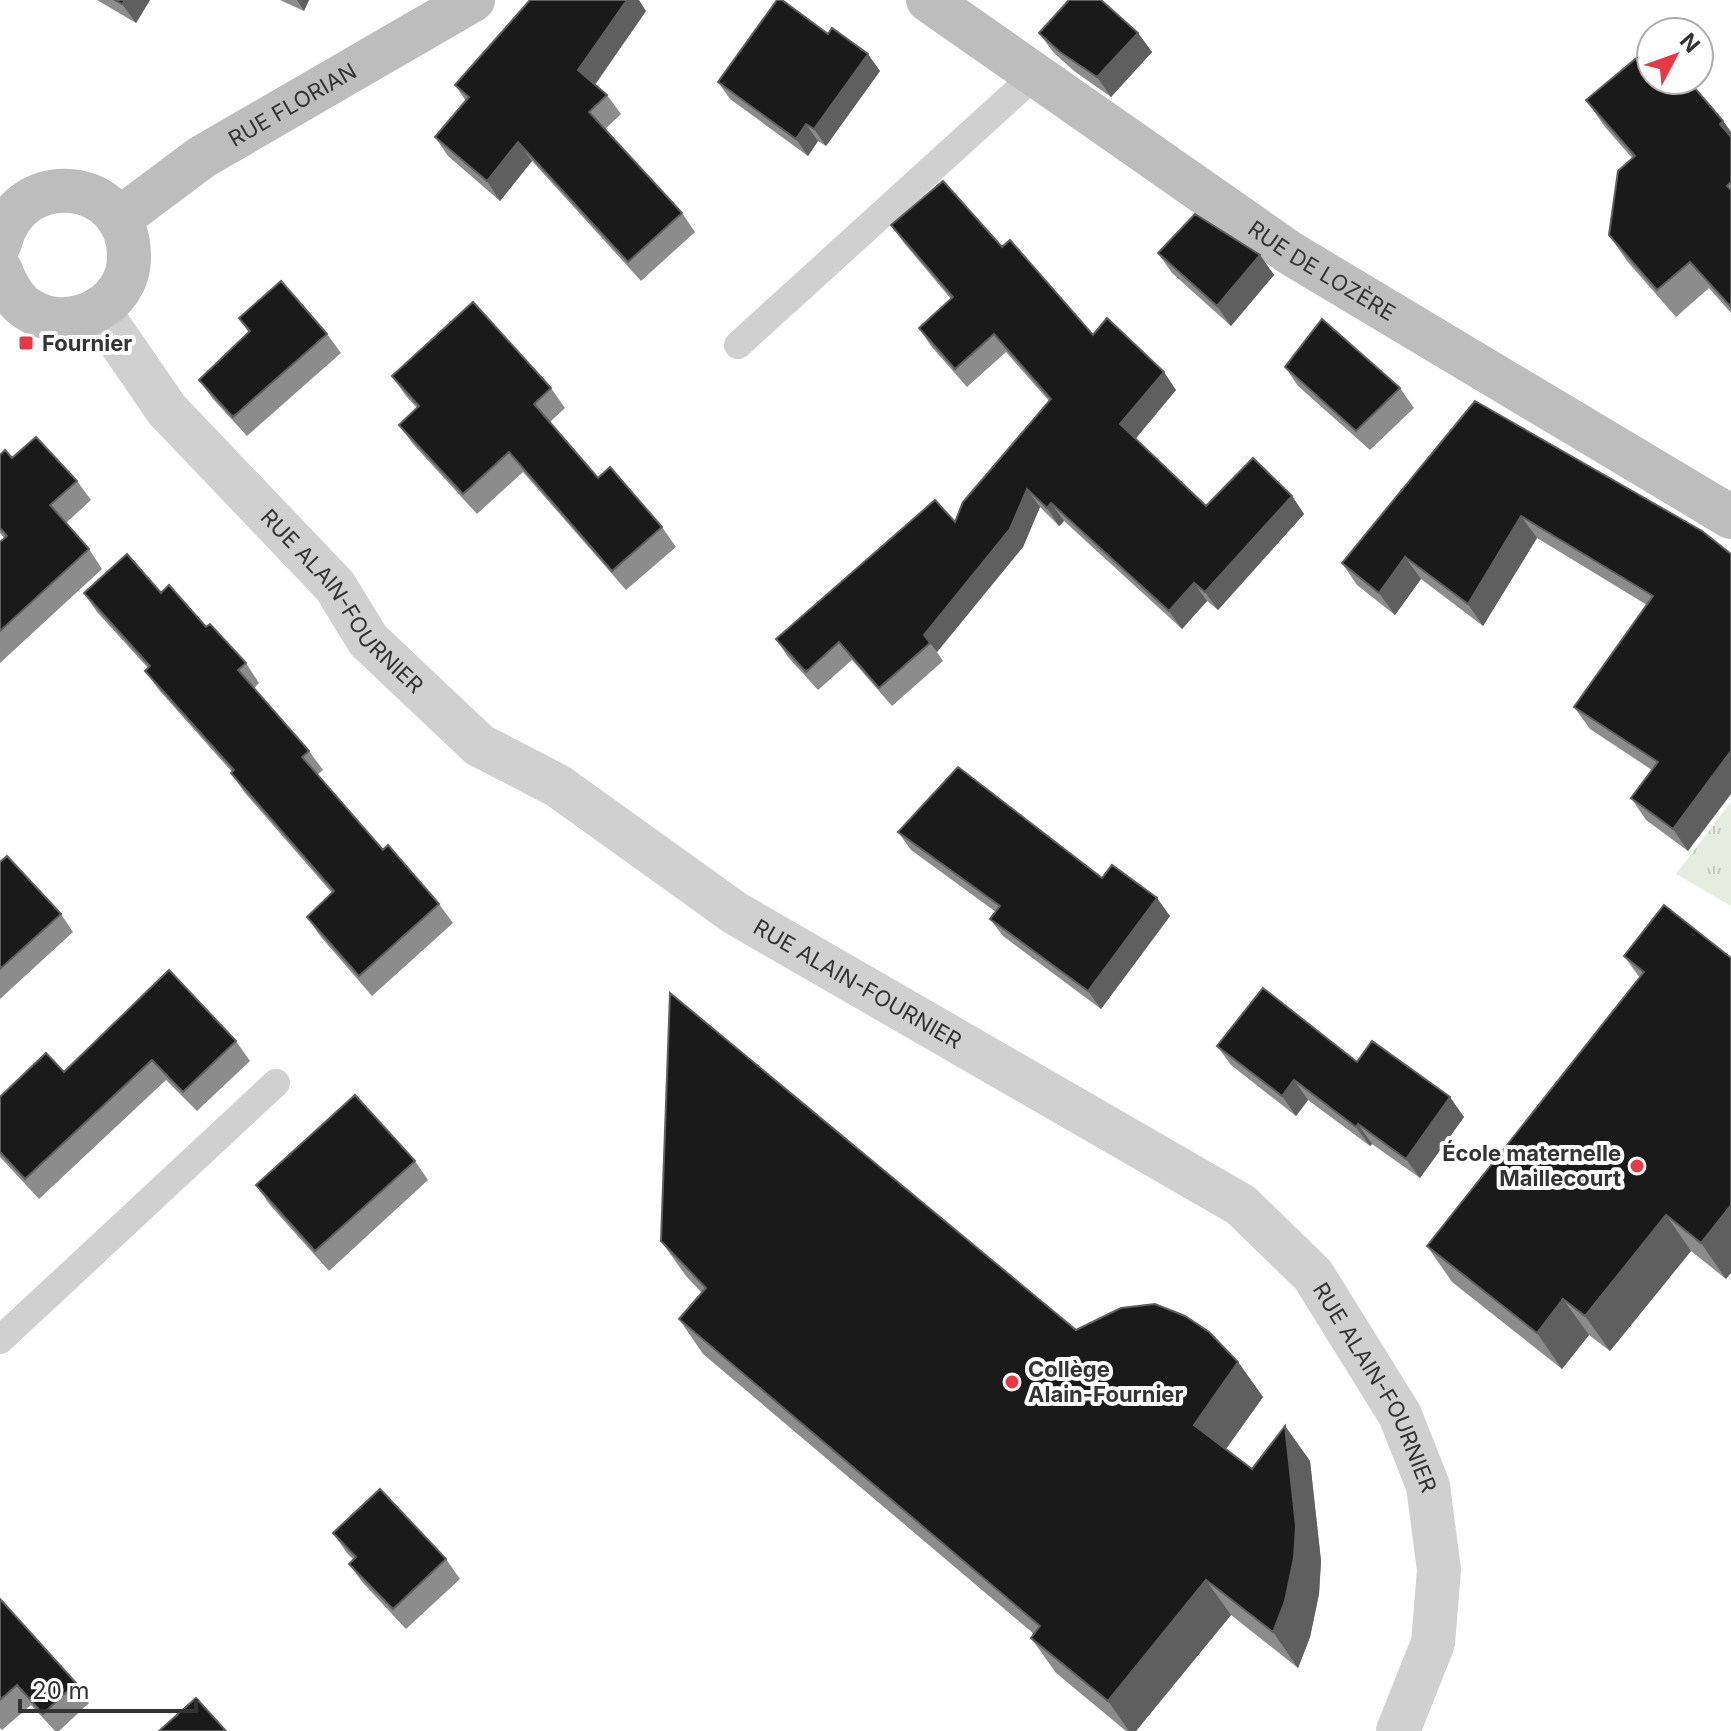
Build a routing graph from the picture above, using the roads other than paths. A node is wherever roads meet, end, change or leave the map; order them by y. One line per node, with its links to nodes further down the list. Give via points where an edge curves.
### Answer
1 (473, 0): 4 (street, RUE FLORIAN, via 202,157)
2 (928, 0): 3 (street, RUE DE LOZÈRE)
3 (1035, 75): 8 (lane); 9 (street, RUE DE LOZÈRE, via 1290,253)
4 (119, 219): 5 (street, via 105,203 66,189 26,201); 7 (street, via 130,259 125,279)
5 (4, 222)
6 (0, 269): 7 (street, via 21,304 38,315 59,320)
7 (99, 311): 12 (street, RUE ALAIN-FOURNIER, via 167,410 335,586 368,640 479,745 558,786 735,913 1241,1205 1313,1275 1400,1415 1428,1486 1439,1570 1433,1643)
8 (738, 345)
9 (1731, 517)
10 (276, 1083): 11 (lane)
11 (0, 1340)
12 (1396, 1729)

